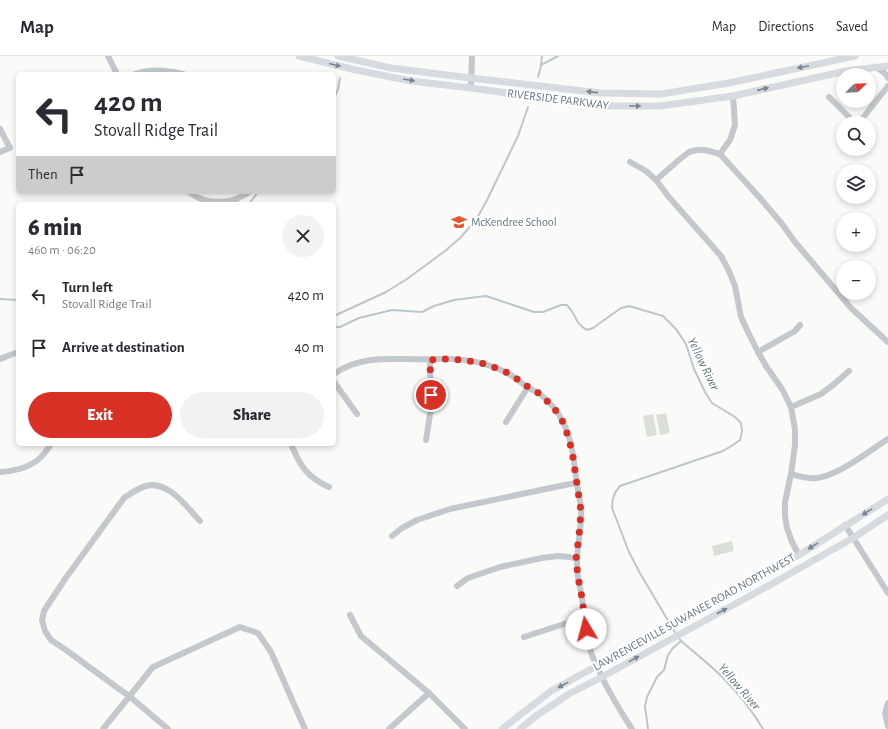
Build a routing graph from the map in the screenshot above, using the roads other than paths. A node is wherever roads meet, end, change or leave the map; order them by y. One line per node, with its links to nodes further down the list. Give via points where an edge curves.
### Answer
1 (108, 56): 8 (street)
2 (299, 56): 14 (main road, RIVERSIDE PARKWAY, one-way to 14, via 411,81)
3 (338, 56): 11 (main road, RIVERSIDE PARKWAY, via 391,68)
4 (472, 56): 11 (street)
5 (855, 56): 11 (main road, RIVERSIDE PARKWAY, one-way to 11, via 729,83 661,94 601,93)
6 (888, 66): 7 (main road, RIVERSIDE PARKWAY)
7 (875, 67): 12 (street); 15 (main road, RIVERSIDE PARKWAY, one-way to 7)
8 (116, 72)
9 (142, 72): 10 (street)
10 (174, 72)
11 (471, 78): 14 (street)
12 (888, 78)
13 (888, 86): 16 (street, via 858,122 853,121)
14 (471, 88): 15 (main road, RIVERSIDE PARKWAY, one-way to 15, via 601,106 660,106)
15 (733, 96): 19 (street, via 735,125 730,140)
16 (829, 97)
17 (0, 129): 18 (street, via 10,148)
18 (0, 152)
19 (720, 154): 21 (street, via 705,150 689,152); 25 (street, via 851,308)
20 (630, 162): 21 (street)
21 (656, 180): 26 (street, via 721,256 735,286 741,317)
22 (192, 194): 23 (street, via 211,201 229,201)
23 (245, 194)
24 (800, 325): 26 (street, via 795,331)
25 (888, 342)
26 (758, 352): 34 (street)
27 (16, 353): 28 (street)
28 (0, 359)
29 (430, 360): 31 (street, via 366,360); 33 (street, via 464,360 486,364 506,372); 38 (street, via 431,408)
30 (849, 371): 34 (street, via 821,394)
31 (336, 373)
32 (336, 385): 35 (street)
33 (528, 387): 36 (street); 43 (street, via 540,394 554,408 563,422 572,451)
34 (791, 407): 42 (street, via 795,445)
35 (357, 414)
36 (506, 422)
37 (888, 439): 42 (street, via 845,467 823,477)
38 (426, 440)
39 (49, 446): 41 (street, via 31,465)
40 (292, 446): 44 (street, via 306,472)
41 (0, 472)
42 (791, 474): 51 (street, via 785,516)
43 (576, 483): 49 (street, via 450,509 417,520); 52 (street, via 581,511)
44 (329, 487)
45 (888, 499): 48 (main road, LAWRENCEVILLE SUWANEE ROAD NORTHWEST, one-way to 48)
46 (888, 515): 50 (main road, LAWRENCEVILLE SUWANEE ROAD NORTHWEST)
47 (200, 521): 61 (street, via 173,492 162,487 145,486 134,491 124,498 44,611 42,620 51,640)
48 (846, 526): 50 (street); 51 (main road, LAWRENCEVILLE SUWANEE ROAD NORTHWEST, one-way to 51)
49 (392, 536)
50 (853, 538): 54 (street); 59 (main road, LAWRENCEVILLE SUWANEE ROAD NORTHWEST, one-way to 50)
51 (798, 555): 58 (main road, LAWRENCEVILLE SUWANEE ROAD NORTHWEST)
52 (576, 559): 53 (street, via 558,556 500,567 468,578); 56 (street)
53 (457, 586)
54 (888, 593)
55 (350, 615): 60 (street, via 361,636)
56 (584, 620): 57 (street); 58 (street, via 591,653)
57 (524, 637)
58 (597, 666): 59 (street); 69 (main road, LAWRENCEVILLE SUWANEE ROAD NORTHWEST, one-way to 69, via 551,691)
59 (602, 677): 70 (main road, LAWRENCEVILLE SUWANEE ROAD NORTHWEST, via 569,694); 71 (street)
60 (429, 693): 67 (street); 68 (street)
61 (129, 696): 64 (street); 65 (street); 66 (street, via 153,667 240,627 258,632 271,652)
62 (888, 703): 63 (street, via 885,713)
63 (888, 726)
64 (103, 729)
65 (168, 729)
66 (305, 729)
67 (389, 729)
68 (464, 729)
69 (502, 729)
70 (520, 729)
71 (632, 729)

